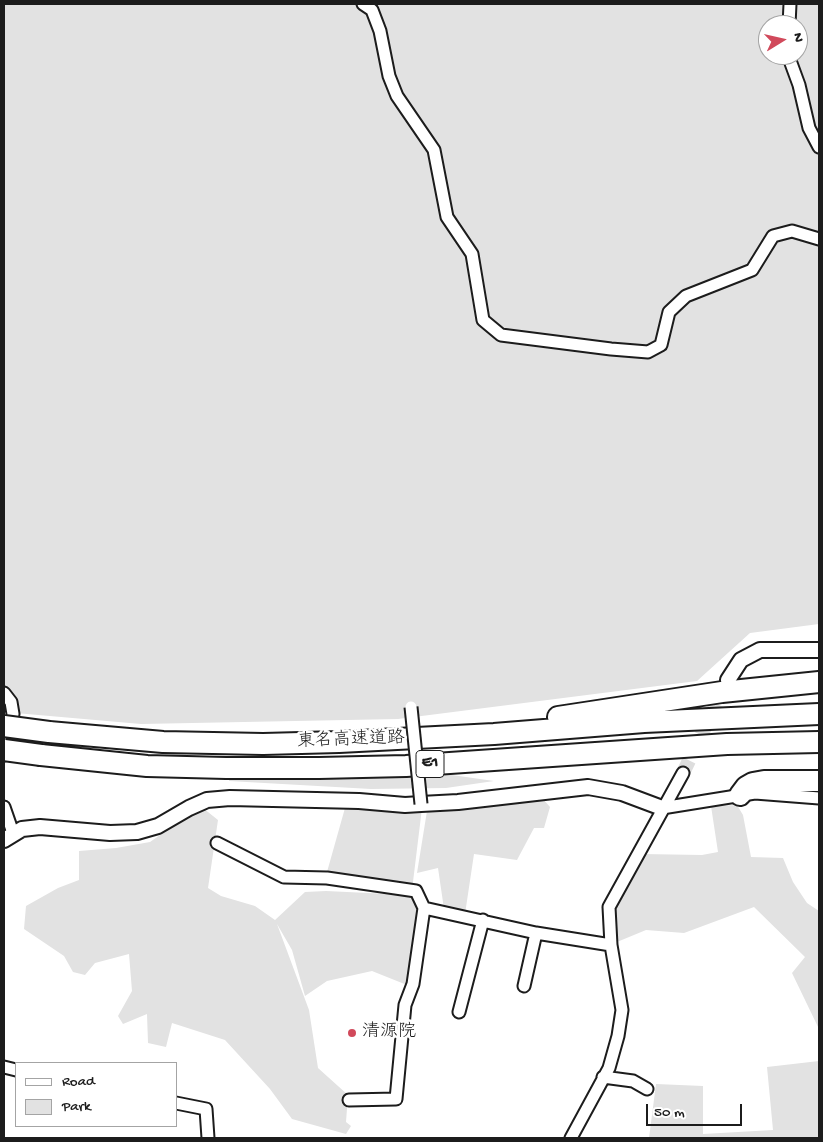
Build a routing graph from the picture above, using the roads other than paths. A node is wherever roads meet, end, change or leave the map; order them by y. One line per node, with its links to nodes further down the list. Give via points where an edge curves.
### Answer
1 (363, 4): 4 (street, via 372,10 380,31 389,76 397,96 434,150 447,217 472,254 483,320 501,335 648,352 661,345 669,312 686,296 752,270 773,236 792,231)
2 (792, 65): 3 (street, via 809,128)
3 (819, 147)
4 (819, 239)
5 (819, 650): 6 (street, via 760,650 741,660)
6 (728, 680)
7 (819, 682): 12 (highway, via 722,692)
8 (4, 693): 17 (street, via 11,702 13,714)
9 (411, 707): 22 (street, bridge)
10 (819, 714): 12 (highway, 東名高速道路 / E1)
11 (4, 726): 12 (highway, 東名高速道路 / E1, bridge, via 163,742 263,744)
12 (423, 737)
13 (819, 742): 14 (highway, 東名高速道路 / E1)
14 (664, 748): 15 (highway, 東名高速道路 / E1, bridge, via 406,766 319,768 147,766); 16 (highway)
15 (4, 750)
16 (819, 753)
17 (4, 756)
18 (683, 773): 24 (street)
19 (819, 781): 20 (highway, via 764,780 746,787)
20 (740, 795): 21 (street); 24 (street)
21 (819, 798)
22 (421, 804): 24 (street, via 588,786 622,793); 25 (street, via 230,798 207,800 158,826 138,832 110,834 40,827 22,830)
23 (4, 808): 25 (street)
24 (662, 808): 30 (street, via 609,907)
25 (9, 837)
26 (217, 843): 27 (street, via 284,877 327,878 416,891)
27 (424, 908): 28 (street); 35 (street, via 413,984 405,1005 396,1099)
28 (483, 920): 29 (street); 32 (street)
29 (536, 933): 30 (street); 31 (street)
30 (611, 945): 33 (street, via 622,1010 609,1068)
31 (524, 986)
32 (459, 1012)
33 (603, 1077): 34 (street, via 633,1081); 38 (street)
34 (646, 1089)
35 (349, 1100)
36 (178, 1103): 37 (street, via 206,1110)
37 (208, 1138)
38 (571, 1138)

